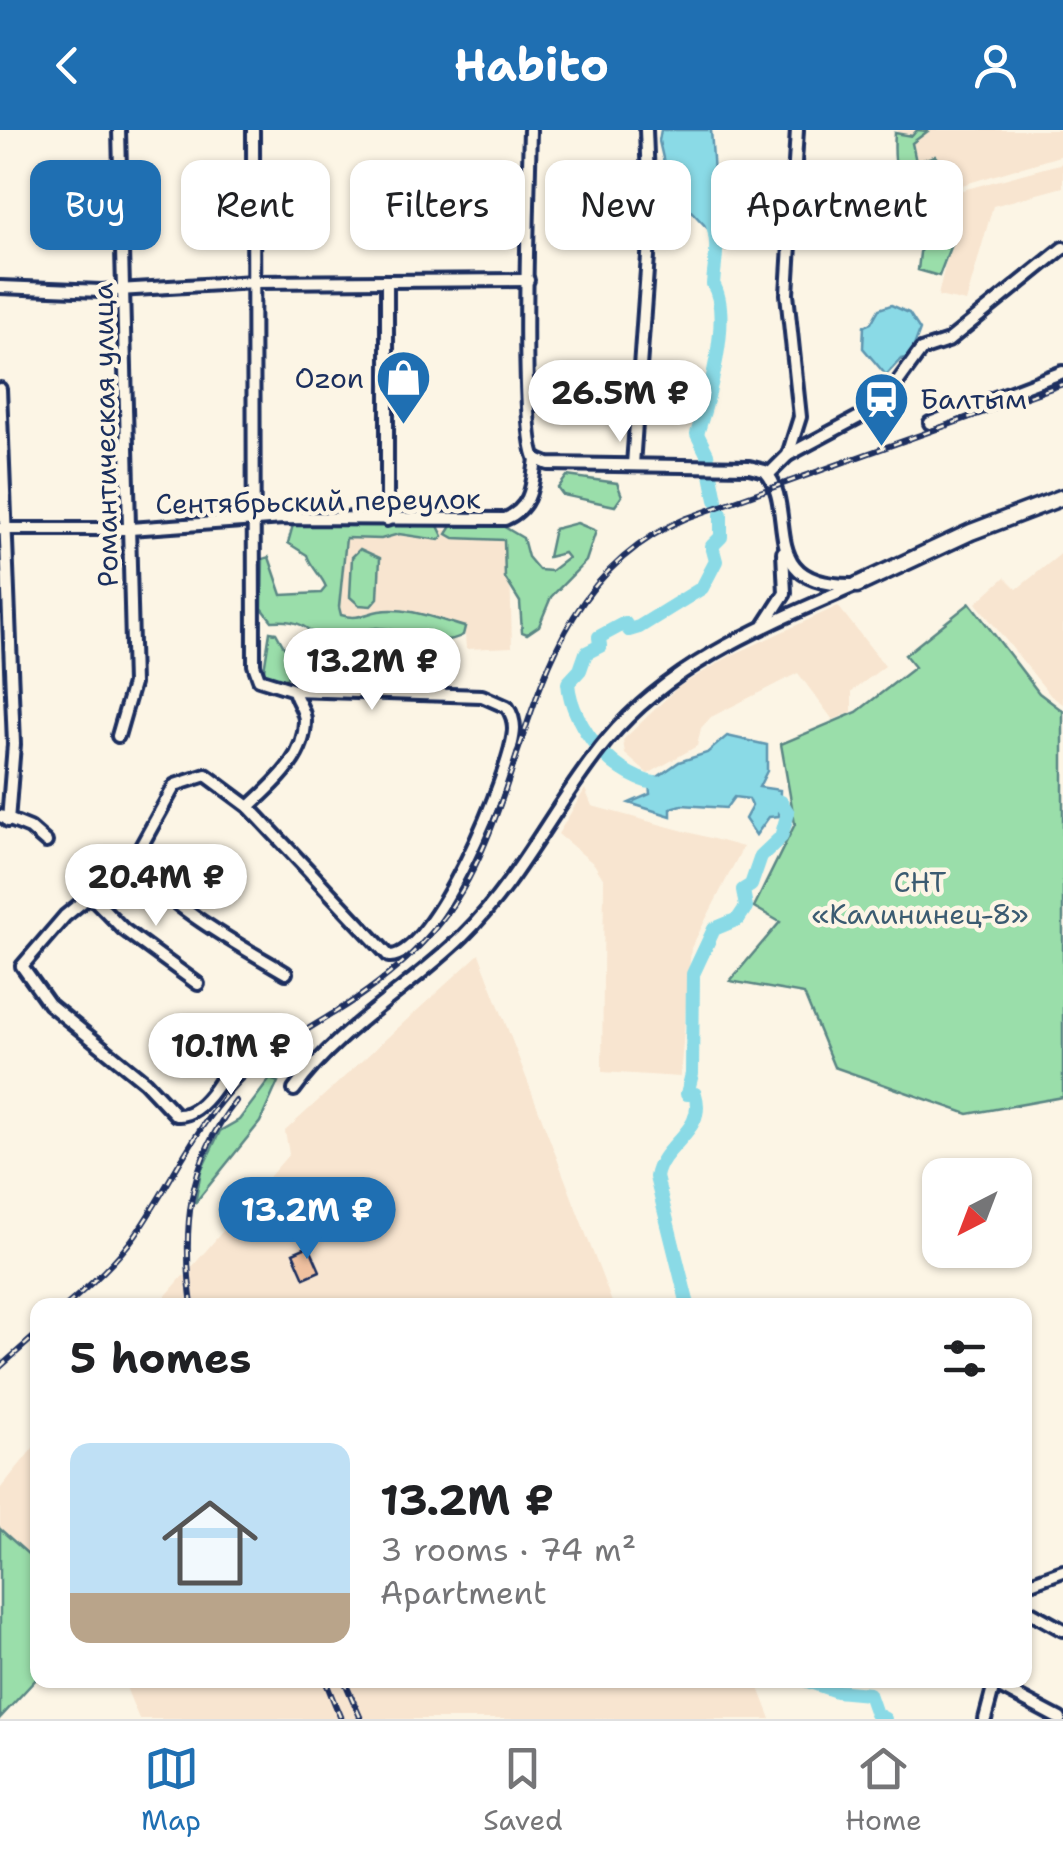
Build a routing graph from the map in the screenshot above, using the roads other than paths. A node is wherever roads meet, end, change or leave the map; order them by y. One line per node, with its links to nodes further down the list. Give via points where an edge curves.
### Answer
1 (119, 130): 11 (street, Романтическая улица)
2 (253, 130): 9 (street)
3 (530, 130): 7 (street)
4 (646, 130): 17 (street, via 650,228)
5 (797, 130): 15 (street, via 786,294 800,417)
6 (1063, 248): 15 (street, via 948,341 921,350 867,411)
7 (528, 280): 8 (street); 16 (street, via 529,449)
8 (387, 281): 9 (street); 21 (street)
9 (254, 282): 11 (street); 20 (street)
10 (0, 287): 11 (street)
11 (125, 287): 23 (street, Романтическая улица)
12 (1063, 372): 14 (street)
13 (0, 389): 22 (street)
14 (930, 423)
15 (788, 455): 18 (street)
16 (536, 459): 17 (street); 21 (street, Сентябрьский переулок, via 531,496 505,519)
17 (633, 465): 18 (street, via 750,467)
18 (769, 474): 24 (street)
19 (1063, 497): 25 (main road)
20 (255, 519): 21 (street, Сентябрьский переулок); 23 (street, Сентябрьский переулок); 27 (street, via 254,666 258,679)
21 (387, 520)
22 (4, 529): 23 (street, Сентябрьский переулок); 30 (street, via 14,744)
23 (130, 529): 28 (street, Романтическая улица, via 133,684)
24 (783, 547): 25 (street, via 814,578); 26 (street, via 784,594)
25 (856, 584): 26 (street)
26 (760, 628): 37 (street, via 672,679 609,738 506,887 463,936 331,1048)
27 (294, 690): 29 (street, via 305,721 298,747 283,774); 29 (street, via 466,692 507,707 514,732 460,872 404,954 389,956)
28 (118, 736)
29 (249, 807): 32 (street, via 216,778 182,780 167,794)
30 (4, 819): 31 (street)
31 (46, 842)
32 (133, 861): 33 (street); 34 (street, via 150,882 223,937)
33 (92, 898): 35 (street); 36 (street, via 65,916 22,966 49,1004 182,1117 222,1078)
34 (286, 973)
35 (198, 984)
36 (240, 1040)
37 (294, 1090)
38 (1063, 1570): 39 (street)
39 (1032, 1582)
40 (1032, 1614): 41 (street)
41 (1063, 1630)
42 (993, 1688): 44 (street)
43 (1006, 1688): 45 (street)
44 (985, 1719)
45 (1060, 1719)

